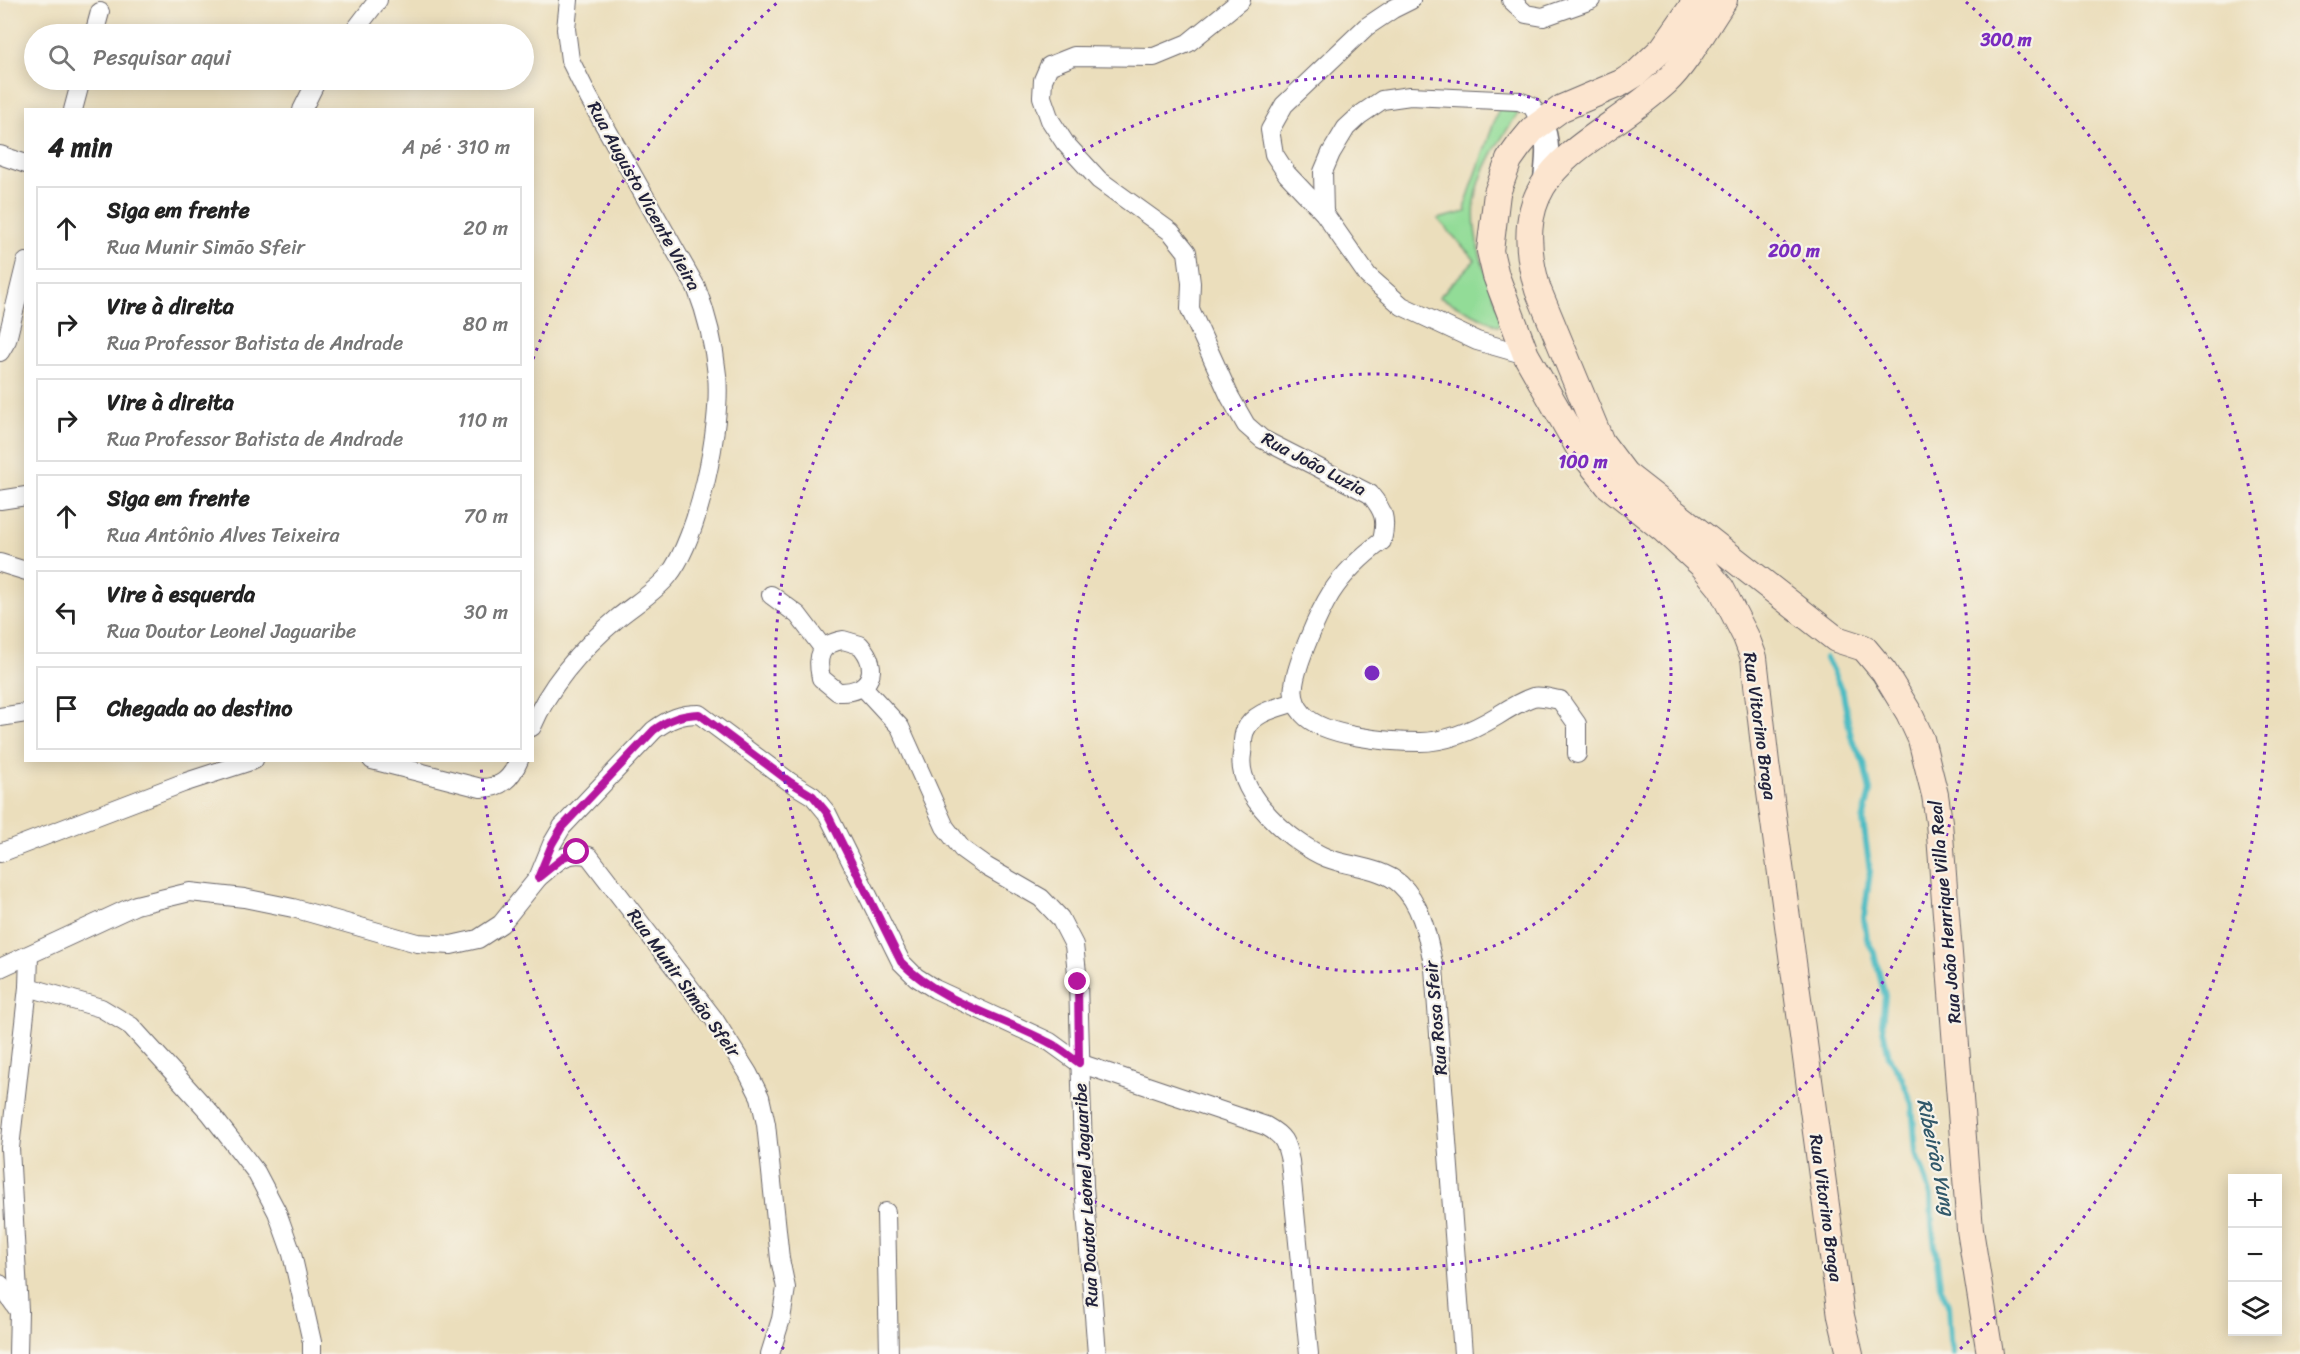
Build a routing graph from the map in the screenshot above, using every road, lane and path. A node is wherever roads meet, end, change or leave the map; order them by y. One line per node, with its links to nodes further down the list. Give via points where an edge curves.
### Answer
1 (378, 0): 11 (street)
2 (569, 0): 34 (street, Rua Augusto Vicente Vieira, via 566,29 570,60 696,286 708,316 717,377 715,426 703,495 684,551 667,577 604,630 562,676)
3 (1241, 0): 31 (street, Rua João Luzia, via 1188,43 1154,57 1074,56 1049,66 1042,98 1065,143 1099,180 1172,232 1187,252 1190,309 1246,424 1262,439 1370,494 1382,509 1386,526 1382,541 1331,593 1293,686)
4 (1412, 0): 20 (street, via 1366,27 1284,105 1270,130 1274,154 1287,174)
5 (1511, 0): 6 (street, via 1526,14 1543,17)
6 (1591, 0)
7 (1697, 0): 16 (main road, Rua Vitorino Braga, via 1663,48 1637,74 1562,108)
8 (1724, 0): 19 (main road, via 1668,80 1578,147)
9 (100, 12): 10 (street)
10 (97, 24)
11 (360, 24)
12 (78, 90): 14 (street)
13 (312, 90): 15 (street)
14 (74, 108)
15 (303, 108)
16 (1541, 123): 19 (street, via 1548,151); 20 (street, via 1532,106 1519,101 1410,96 1382,100 1346,128 1331,153 1323,172); 23 (main road, Rua Vitorino Braga, via 1519,146 1502,176 1493,213 1490,251)
17 (0, 155): 18 (street)
18 (24, 163)
19 (1545, 179): 56 (main road, Rua João Henrique Villa Real, via 1533,209 1529,239 1532,271 1601,442 1626,474 1836,639 1864,648 1884,672 1921,740 1939,822 1970,1230)
20 (1324, 213): 23 (street, via 1368,276 1402,306 1477,341)
21 (24, 270): 22 (street, via 7,340)
22 (0, 352)
23 (1526, 355): 55 (main road, Rua Vitorino Braga, via 1580,448 1608,485 1671,537 1720,588 1754,658 1843,1330)
24 (24, 496): 25 (street)
25 (0, 500)
26 (0, 563): 27 (street)
27 (24, 570)
28 (771, 595): 29 (street, via 798,615)
29 (823, 648): 30 (street, via 818,660 825,683 838,692); 30 (street, via 843,640 860,645 870,661)
30 (864, 688): 44 (street, Rua Doutor Leonel Jaguaribe, via 900,727 945,827 962,849 1041,898 1060,918 1074,945)
31 (1295, 702): 35 (street, via 1304,716 1319,725 1353,736 1422,742 1462,734 1535,696 1560,700 1577,724); 54 (street, Rua Rosa Sfeir, via 1258,715 1245,731 1241,766 1248,788 1267,813 1295,838 1327,858 1400,883 1413,900 1429,944)
32 (24, 713): 33 (street)
33 (0, 717)
34 (534, 722)
35 (1577, 754)
36 (248, 762): 39 (street)
37 (380, 762): 38 (street, via 481,788 494,788 506,782)
38 (518, 762)
39 (0, 853)
40 (538, 878): 41 (street, via 501,924 478,939 451,945 417,943 244,898 190,892 136,905); 44 (street, via 562,827 654,730 683,714 699,714 813,796 827,813 901,962 916,977 1050,1042); 50 (street, Rua Munir Simão Sfeir, via 564,857 577,852 589,856 714,1019 748,1073 766,1124 786,1288)
41 (29, 955): 42 (street); 43 (street)
42 (0, 968)
43 (28, 987): 47 (street, via 10,1148); 49 (street, via 101,1008 131,1026 210,1113 256,1172 277,1212 292,1254)
44 (1079, 1063): 52 (street, Rua Doutor Leonel Jaguaribe); 53 (street, via 1266,1126 1279,1134 1287,1145 1290,1161)
45 (886, 1212): 51 (street)
46 (0, 1284): 47 (street)
47 (19, 1311): 48 (street)
48 (18, 1354)
49 (312, 1354)
50 (770, 1354)
51 (889, 1354)
52 (1097, 1354)
53 (1309, 1354)
54 (1463, 1354)
55 (1850, 1354)
56 (1990, 1354)

